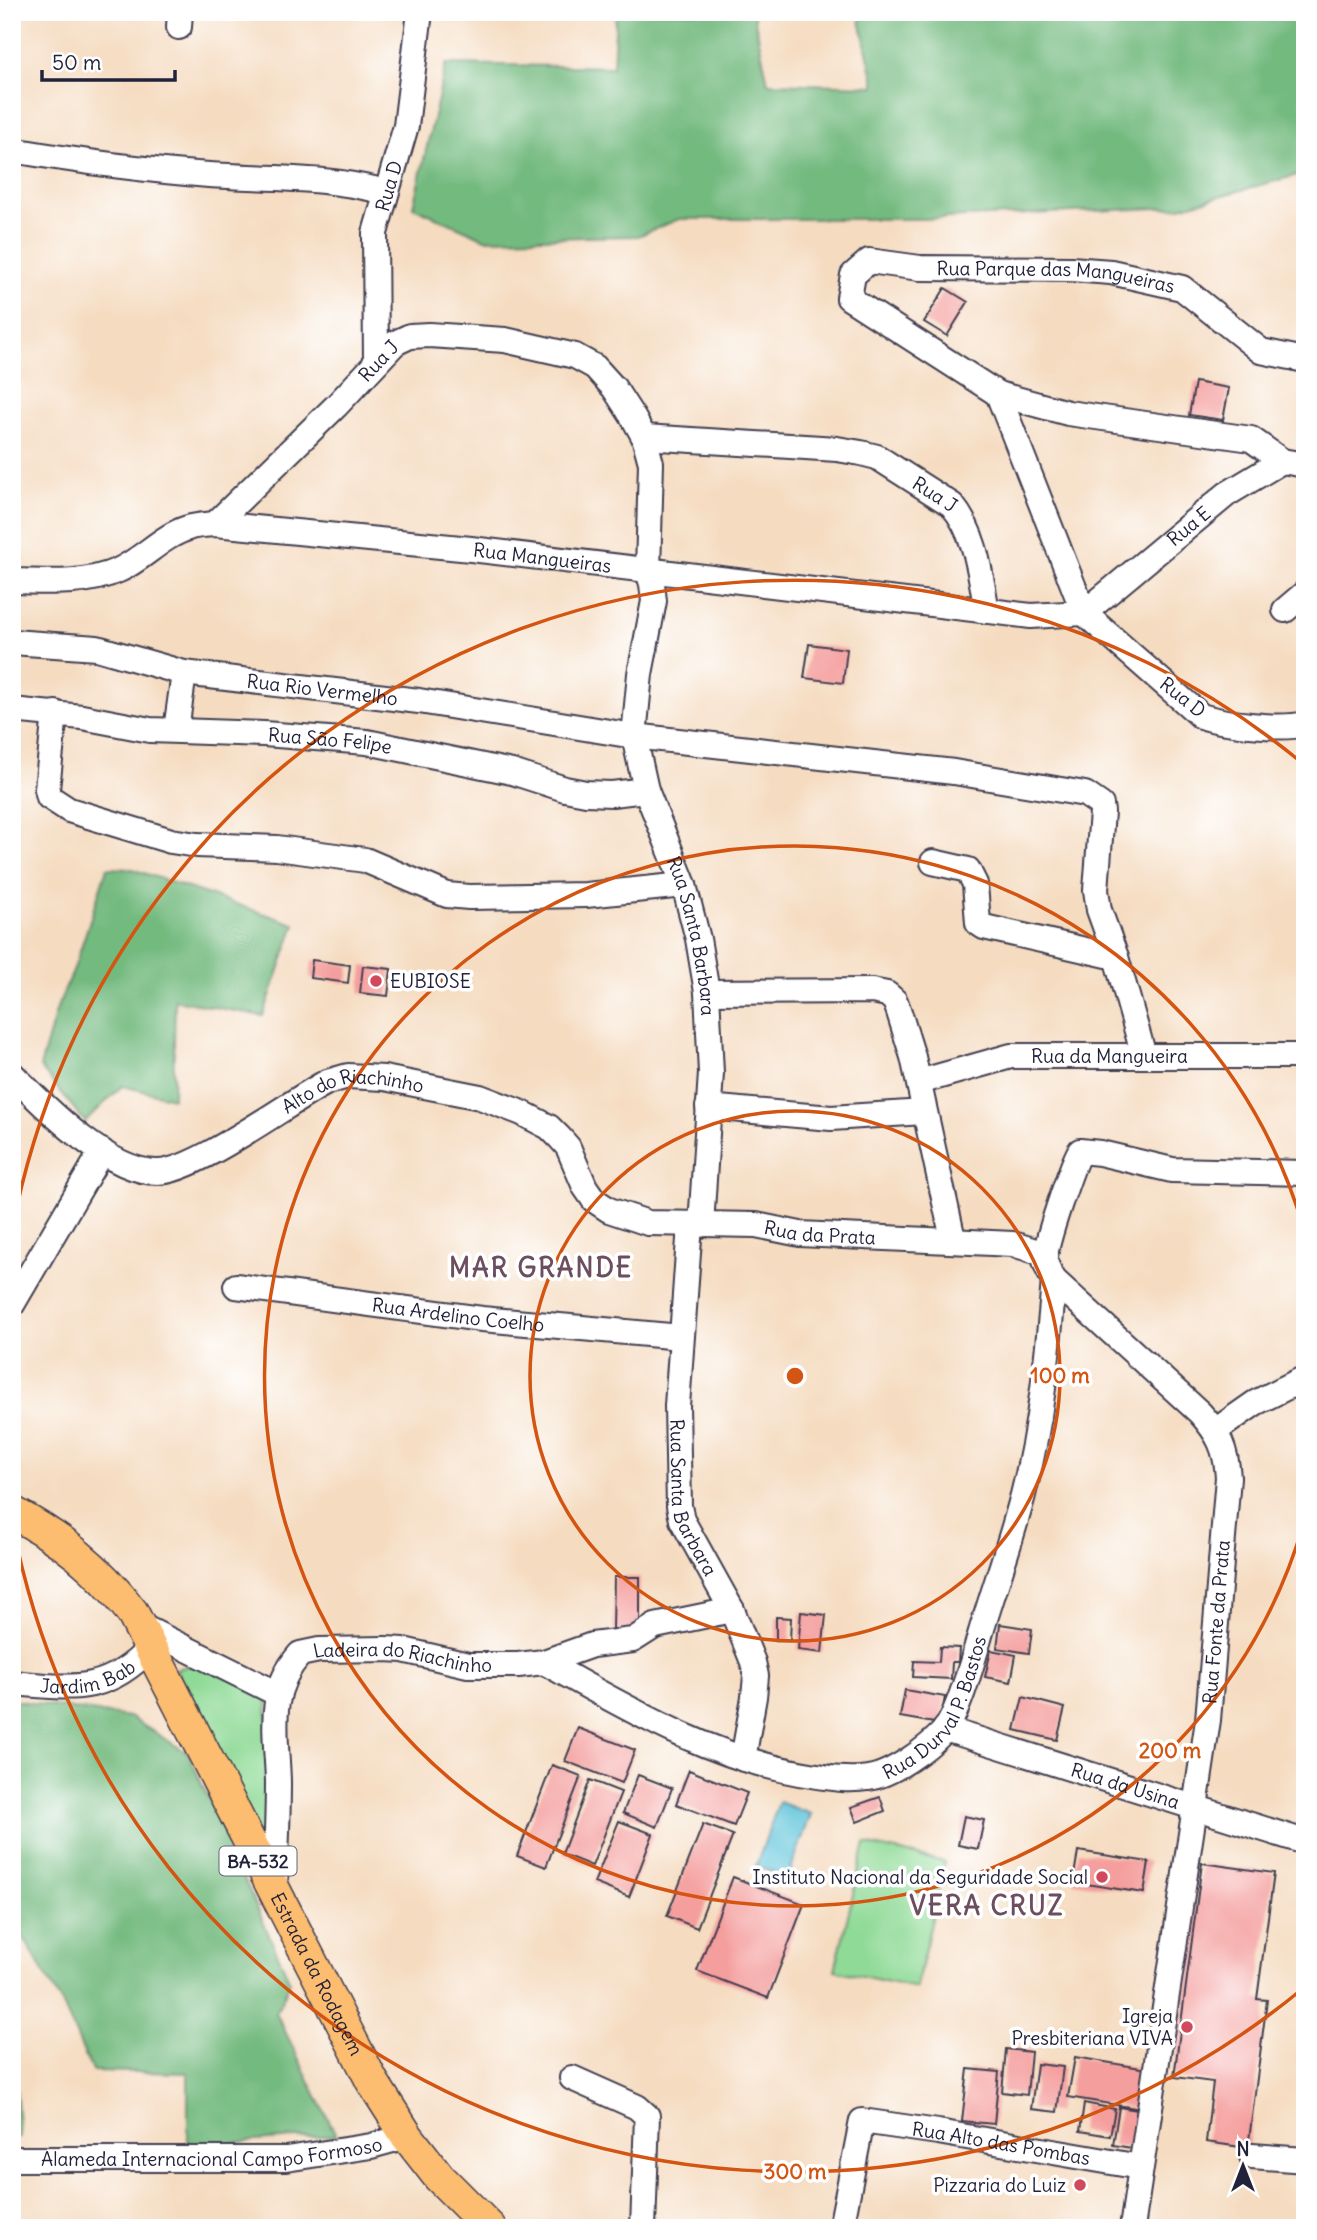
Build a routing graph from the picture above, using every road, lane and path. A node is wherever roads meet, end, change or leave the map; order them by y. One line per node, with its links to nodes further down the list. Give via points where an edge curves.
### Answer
1 (420, 12): 3 (street, Rua D, via 406,126)
2 (12, 150): 3 (street, via 195,174 315,179)
3 (385, 192): 5 (street, Rua D, via 374,243)
4 (1305, 360): 6 (street, Rua Parque das Mangueiras, via 1261,351 1182,288 1111,272 920,268 869,261 853,275 849,298)
5 (376, 361): 7 (street, Rua J, via 395,343 429,335 505,340 575,356 595,367 614,388); 9 (street, Rua J)
6 (998, 394): 8 (street, via 1068,413 1251,439); 15 (street)
7 (644, 437): 10 (street, Rua J, via 651,463); 14 (street, Rua J, via 837,449 877,457 952,505 961,516 973,542)
8 (1293, 463): 15 (street, Rua E, via 1227,494)
9 (215, 524): 10 (street, Rua Mangueiras); 11 (street, Rua Mangueiras, via 176,533 103,576 62,582)
10 (648, 571): 14 (street, Rua Mangueiras); 22 (street, Rua J, via 654,601)
11 (12, 581)
12 (1305, 593): 13 (street)
13 (1285, 610)
14 (988, 611): 15 (street, Rua Mangueiras, via 1031,616)
15 (1084, 613): 20 (street, Rua D, via 1201,716 1280,726)
16 (12, 642): 17 (street, Rua Rio Vermelho, via 97,648)
17 (184, 673): 21 (street); 22 (street, Rua Rio Vermelho, via 419,701)
18 (12, 710): 19 (street, Rua São Felipe)
19 (55, 713): 21 (street, Rua São Felipe); 25 (street, via 49,797 69,810 156,837 186,844 348,857 378,864 457,897 586,895)
20 (1305, 724)
21 (176, 730): 23 (street, Rua São Felipe, via 367,742 512,772 586,793)
22 (634, 736): 23 (street, Rua Santa Barbara); 26 (street, Rua Rio Vermelho, via 853,759 1076,791 1095,799 1101,805 1102,821 1096,890)
23 (646, 790): 25 (street, Rua Santa Barbara)
24 (933, 862): 26 (street, via 968,870 975,884 978,923 984,927)
25 (684, 885): 27 (street, Rua Santa Barbara)
26 (1116, 957): 28 (street)
27 (707, 992): 31 (street, via 887,994 900,1012); 32 (street, Rua Santa Barbara)
28 (1144, 1056): 29 (street, Rua da Mangueira); 31 (street, Rua da Mangueira, via 1011,1056)
29 (1305, 1056)
30 (12, 1074): 34 (street, Alto do Riachinho, via 64,1124)
31 (919, 1082): 33 (street)
32 (708, 1107): 33 (street, via 831,1118); 36 (street, Rua Santa Barbara)
33 (924, 1112): 37 (street)
34 (102, 1151): 36 (street, Alto do Riachinho, via 146,1171 175,1170 327,1082 348,1076 384,1078 480,1097 522,1113 560,1138 585,1187 609,1210 648,1223); 41 (street)
35 (1305, 1173): 38 (street, via 1172,1170 1080,1151)
36 (695, 1225): 37 (street, Rua da Prata, via 756,1225 800,1234); 42 (street, Rua Santa Barbara)
37 (953, 1240): 38 (street, via 1013,1244)
38 (1045, 1254): 39 (street, Rua Fonte da Prata)
39 (1054, 1280): 44 (street, Rua Fonte da Prata); 51 (street, Rua Durval P. Bastos, via 1042,1393 1023,1495 976,1650)
40 (236, 1286): 42 (street, Rua Ardelino Coelho, via 482,1319)
41 (12, 1306)
42 (681, 1337): 46 (street, Rua Santa Barbara, via 679,1506 682,1520)
43 (1305, 1378): 44 (street, via 1255,1403)
44 (1215, 1431): 53 (street, Rua Fonte da Prata, via 1227,1459 1228,1477 1208,1720)
45 (12, 1512): 47 (main road, Estrada da Rodagem / BA-532, via 87,1561 112,1586)
46 (732, 1610): 48 (street, Ladeira do Riachinho, via 665,1623 633,1640 592,1645); 52 (street, Rua Santa Barbara, via 756,1676)
47 (146, 1637): 49 (street, Jardim Bab, via 135,1664 92,1686); 50 (street); 55 (main road, Estrada da Rodagem / BA-532)
48 (544, 1662): 50 (street, Ladeira do Riachinho, via 491,1667 403,1650 318,1650 300,1654); 52 (street, Rua Durval P. Bastos, via 676,1732)
49 (12, 1684)
50 (278, 1694): 55 (street, Ladeira do Riachinho, via 274,1719 278,1783)
51 (945, 1729): 52 (street, Rua Durval P. Bastos, via 898,1767 872,1778 822,1777); 53 (street, Rua da Usina)
52 (743, 1759)
53 (1195, 1808): 54 (street, Rua da Usina); 61 (street, Rua Fonte da Prata)
54 (1305, 1842)
55 (275, 1894): 57 (main road, Estrada da Rodagem / BA-532, via 372,2081)
56 (572, 2078): 63 (street, via 637,2107 647,2116)
57 (407, 2136): 59 (street, Alameda Internacional Campo Formoso, via 286,2159); 62 (main road, Estrada da Rodagem / BA-532, via 439,2177)
58 (1252, 2156): 60 (street)
59 (12, 2159)
60 (1305, 2160)
61 (1140, 2167): 64 (street, Rua Alto das Pombas, via 862,2121); 65 (street, Rua Fonte da Prata)
62 (490, 2228)
63 (643, 2228)
64 (841, 2228)
65 (1132, 2228)

